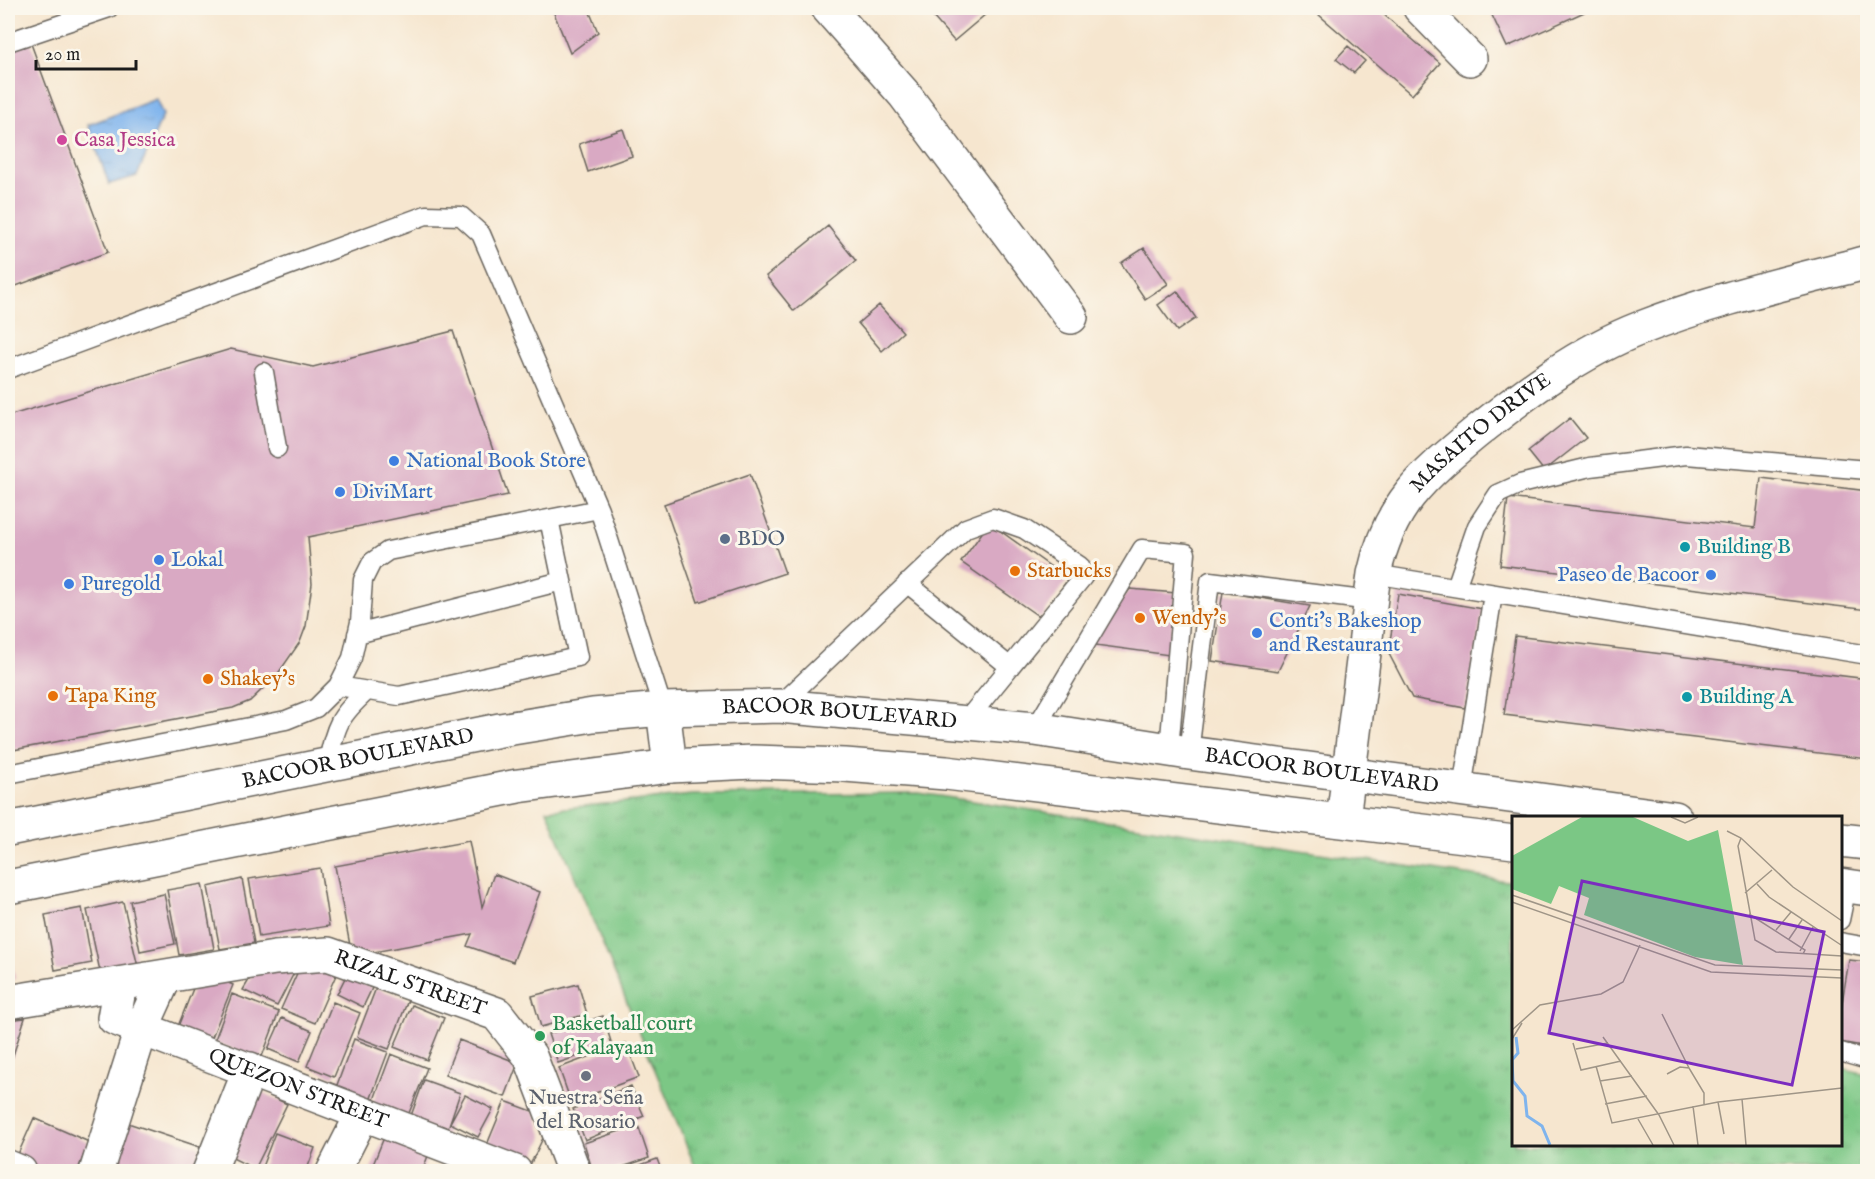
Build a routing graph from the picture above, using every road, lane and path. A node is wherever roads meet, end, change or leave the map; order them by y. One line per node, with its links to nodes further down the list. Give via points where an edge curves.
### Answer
1 (109, 8): 4 (lane)
2 (828, 8): 7 (main road, via 904,94)
3 (1432, 10): 5 (main road)
4 (8, 42)
5 (1470, 59)
6 (1868, 261): 16 (main road, MASAITO DRIVE, via 1640,328 1558,370 1454,451 1409,494 1390,521 1380,546)
7 (1071, 317)
8 (8, 369): 12 (lane, via 426,215 461,216 481,234)
9 (264, 372): 10 (lane)
10 (277, 448)
11 (1868, 470): 17 (lane, via 1686,456 1590,467 1520,484 1498,494 1477,526)
12 (599, 509): 13 (lane); 25 (lane)
13 (549, 519): 14 (lane); 19 (lane, via 388,551 372,562 363,580)
14 (562, 581): 19 (lane); 23 (lane, via 578,657 399,696)
15 (907, 583): 21 (lane); 21 (lane, via 966,528 993,518 1024,529 1080,566 1083,577); 24 (lane)
16 (1372, 587): 17 (lane); 28 (lane, via 1210,581); 31 (main road, MASAITO DRIVE)
17 (1456, 588): 18 (lane)
18 (1493, 594): 20 (lane); 33 (lane)
19 (357, 634): 22 (lane, via 352,658)
20 (1868, 655)
21 (1010, 667): 26 (lane)
22 (338, 686): 23 (lane); 32 (lane, via 316,708 286,720)
23 (367, 691): 29 (lane, via 345,711 336,726)
24 (779, 706): 25 (main road, BACOOR BOULEVARD); 26 (main road, BACOOR BOULEVARD)
25 (663, 709): 29 (main road, BACOOR BOULEVARD, via 500,730); 30 (main road)
26 (966, 722): 27 (main road, BACOOR BOULEVARD)
27 (1035, 729): 28 (main road, BACOOR BOULEVARD); 28 (lane, via 1142,549 1186,554)
28 (1179, 751): 31 (main road, BACOOR BOULEVARD)
29 (327, 765): 36 (main road, BACOOR BOULEVARD)
30 (670, 766): 35 (main road, via 753,762 845,765); 40 (main road, via 519,786)
31 (1348, 773): 33 (main road, BACOOR BOULEVARD); 35 (main road, MASAITO DRIVE)
32 (8, 774)
33 (1462, 789): 34 (main road, BACOOR BOULEVARD)
34 (1660, 816)
35 (1343, 819): 38 (main road)
36 (8, 829)
37 (1842, 840): 39 (main road)
38 (1512, 842)
39 (1868, 843)
40 (8, 886)
41 (1852, 887): 42 (lane)
42 (1842, 914)
43 (1842, 942): 44 (lane)
44 (1868, 947)
45 (165, 976): 46 (main road, RIZAL STREET); 48 (main road); 59 (main road, RIZAL STREET, via 275,958 328,954 497,1014 530,1056)
46 (120, 984): 47 (main road, RIZAL STREET); 48 (main road, QUEZON STREET, via 114,1018)
47 (8, 1002)
48 (141, 1030): 51 (main road, QUEZON STREET); 55 (main road)
49 (1842, 1053): 50 (lane)
50 (1868, 1060)
51 (250, 1069): 52 (main road, QUEZON STREET); 56 (main road)
52 (362, 1115): 57 (main road); 58 (main road, QUEZON STREET)
53 (8, 1167): 54 (main road)
54 (20, 1172)
55 (96, 1172)
56 (209, 1172)
57 (333, 1172)
58 (515, 1172)
59 (574, 1172)

